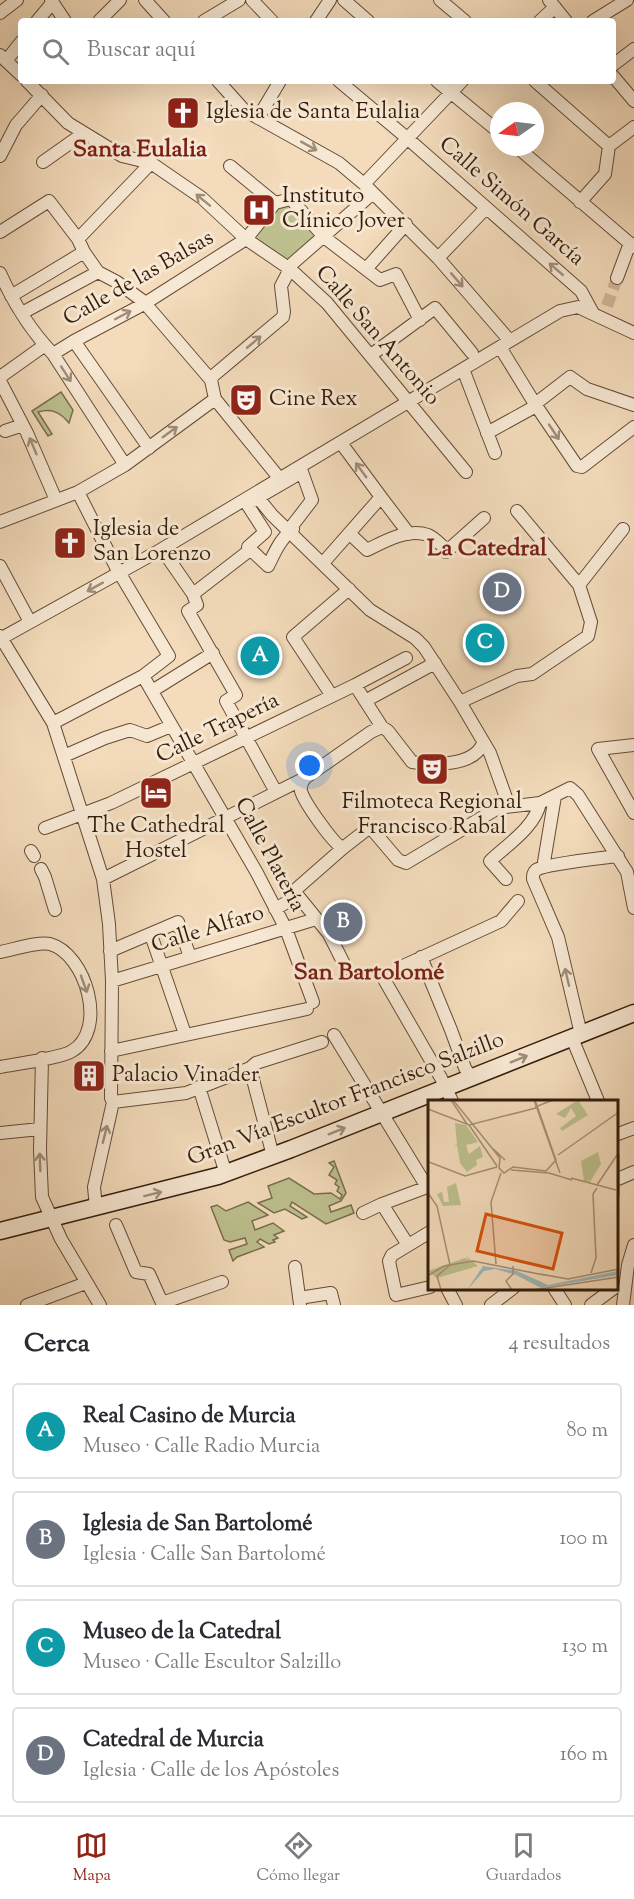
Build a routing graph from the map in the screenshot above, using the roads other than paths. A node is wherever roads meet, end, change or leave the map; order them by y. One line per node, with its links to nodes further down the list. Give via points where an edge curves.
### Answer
1 (17, 0): 12 (street)
2 (120, 0): 15 (street)
3 (145, 0): 16 (street)
4 (239, 0): 17 (street)
5 (252, 0): 18 (street)
6 (330, 0): 19 (street)
7 (344, 0): 20 (street)
8 (440, 0): 21 (street)
9 (627, 0): 24 (street)
10 (52, 1): 13 (street); 14 (street)
11 (552, 4): 22 (street); 23 (street)
12 (0, 14)
13 (40, 18)
14 (63, 18)
15 (102, 18)
16 (161, 18)
17 (209, 18)
18 (269, 18)
19 (318, 18)
20 (365, 18)
21 (461, 18)
22 (542, 18)
23 (564, 18)
24 (598, 18)
25 (18, 44): 27 (street)
26 (634, 49): 28 (street)
27 (2, 57): 29 (street)
28 (616, 63)
29 (18, 72)
30 (616, 80): 39 (street)
31 (221, 84): 40 (street, via 244,110)
32 (278, 84): 40 (street)
33 (343, 84): 44 (street, Calle Simón García)
34 (440, 84): 38 (street)
35 (459, 84): 38 (street)
36 (538, 84): 45 (street)
37 (36, 87): 43 (street, via 68,123); 46 (street)
38 (451, 93): 41 (street); 44 (street)
39 (634, 101)
40 (258, 118): 51 (street, one-way to 51, via 339,163)
41 (490, 125)
42 (634, 127): 45 (street)
43 (84, 133): 48 (street); 49 (street, via 122,156)
44 (407, 138): 51 (street); 54 (street, Calle Simón García)
45 (609, 147): 53 (street, via 605,174)
46 (0, 156)
47 (527, 156): 53 (street)
48 (43, 162)
49 (151, 163): 58 (street); 59 (street, Calle San Antonio, one-way to 49, via 202,198)
50 (230, 166): 52 (street)
51 (368, 188): 55 (street); 57 (street)
52 (275, 202): 57 (street, via 291,199); 59 (street, Calle de las Balsas)
53 (580, 202): 60 (street)
54 (486, 208): 62 (street); 72 (street, Calle Simón García, one-way to 54, via 581,291)
55 (405, 224): 62 (street); 64 (street)
56 (0, 232): 58 (street, via 49,201)
57 (324, 237): 63 (street); 64 (street)
58 (78, 239): 61 (street)
59 (246, 239): 63 (street, Calle San Antonio); 69 (street, Calle de las Balsas)
60 (632, 245): 67 (street)
61 (84, 252): 65 (street); 68 (street)
62 (438, 258): 76 (street, one-way to 76)
63 (290, 269): 79 (street, Calle San Antonio, via 327,303); 81 (street, one-way to 63, via 283,317 281,286)
64 (366, 269): 73 (street, via 380,280 396,274)
65 (98, 272): 69 (street, via 135,293); 71 (street)
66 (0, 273): 68 (street)
67 (617, 278)
68 (10, 296): 71 (street)
69 (144, 304): 75 (street, Calle de las Balsas, one-way to 69); 81 (street)
70 (607, 306): 72 (street)
71 (22, 313): 77 (street)
72 (598, 316): 74 (street); 76 (street, via 578,307 566,308)
73 (420, 320): 78 (street, via 435,309); 79 (street)
74 (634, 333)
75 (74, 340): 77 (street, Calle de las Balsas); 92 (street)
76 (505, 344): 80 (street); 85 (street)
77 (49, 350): 82 (street, Calle de las Balsas); 94 (street, one-way to 94)
78 (472, 353)
79 (371, 355): 84 (street, Calle San Antonio)
80 (463, 369): 84 (street); 90 (street)
81 (211, 380): 83 (street)
82 (1, 383): 87 (street)
83 (215, 399): 92 (street, one-way to 83); 96 (street)
84 (408, 402): 91 (street); 95 (street, Calle San Antonio)
85 (536, 405): 86 (street, via 570,377 587,389); 88 (street, one-way to 88, via 580,467); 90 (street)
86 (634, 405)
87 (23, 425): 89 (street); 100 (street, one-way to 87)
88 (634, 427)
89 (5, 431)
90 (487, 433): 93 (street)
91 (341, 443): 96 (street); 99 (street, one-way to 91)
92 (149, 448): 94 (street)
93 (495, 453)
94 (125, 465): 97 (street)
95 (466, 472)
96 (280, 479): 98 (street)
97 (78, 492): 100 (street); 112 (street)
98 (256, 496): 105 (street); 105 (street, via 302,472 312,500); 108 (street, via 247,504 265,532 248,546); 112 (street)
99 (381, 497): 106 (street); 107 (street)
100 (56, 500): 103 (street)
101 (517, 511): 113 (street)
102 (484, 518): 107 (street, via 447,551 429,536)
103 (0, 522)
104 (623, 529): 113 (street)
105 (289, 532): 108 (street, via 268,566); 110 (street)
106 (350, 534): 107 (street, via 367,550); 110 (street)
107 (409, 534)
108 (250, 550): 115 (street)
109 (166, 555): 115 (street)
110 (324, 563): 114 (street)
111 (0, 566): 116 (street)
112 (120, 573): 116 (street, one-way to 116); 121 (street, via 170,656)
113 (579, 585): 126 (street, via 591,622 588,636 532,674 517,676)
114 (349, 589): 120 (street, via 374,614 424,647); 124 (street, via 293,637)
115 (193, 594): 118 (street, via 197,605 188,611)
116 (30, 622): 117 (street)
117 (0, 638): 127 (street)
118 (213, 653): 123 (street); 130 (street, via 236,695 226,701)
119 (406, 658): 122 (street, Calle Trapería)
120 (435, 663): 125 (street); 126 (street)
121 (143, 676): 123 (street, Calle Platería); 127 (street)
122 (355, 686): 124 (street, Calle Trapería); 125 (street)
123 (152, 692): 128 (street, Calle Platería)
124 (332, 696): 130 (street, Calle Trapería)
125 (365, 701): 129 (street)
126 (460, 702): 131 (street)
127 (53, 723): 133 (street)
128 (171, 726): 133 (street, via 147,736 130,730); 134 (street, Calle Platería)
129 (382, 727): 131 (street, via 415,762 448,764 480,750); 135 (street)
130 (247, 738): 134 (street, Calle Trapería); 136 (street)
131 (483, 743): 139 (street)
132 (634, 745): 140 (street, via 598,749)
133 (64, 756): 141 (street)
134 (195, 764): 141 (street, Calle Trapería); 142 (street, Calle Platería)
135 (304, 778): 136 (street); 144 (street, via 304,796 332,840)
136 (276, 792): 142 (street)
137 (555, 796): 138 (street); 145 (street, via 566,789 574,790); 146 (street)
138 (540, 803): 139 (street); 150 (street, via 538,813 520,834 490,861)
139 (509, 806): 144 (street, via 498,808 406,863 398,860 370,827)
140 (634, 813)
141 (84, 815): 143 (street, Calle Trapería); 149 (street)
142 (226, 817): 149 (street); 154 (street, Calle Platería)
143 (45, 828)
144 (343, 848): 151 (street)
145 (618, 856): 146 (street); 148 (street)
146 (544, 865): 171 (street, one-way to 146, via 558,937 534,874)
147 (40, 869): 155 (street)
148 (631, 872): 153 (street)
149 (103, 879): 159 (street)
150 (506, 879)
151 (296, 893): 154 (street); 156 (street)
152 (518, 901): 162 (street, via 501,921)
153 (634, 908)
154 (275, 909): 157 (street, Calle Platería)
155 (55, 910)
156 (316, 919): 157 (street, Calle Alfaro); 165 (street, via 329,934)
157 (286, 929): 161 (street, Calle Alfaro); 169 (street, Calle Platería, via 310,1006)
158 (151, 935): 159 (street); 161 (street, via 178,922); 163 (street)
159 (110, 951): 166 (street)
160 (0, 952): 174 (street, one-way to 174, via 47,942 70,957 83,979 90,1004 85,1036 71,1052)
161 (190, 957): 163 (street, Calle Alfaro)
162 (421, 957): 164 (street); 177 (street)
163 (163, 966): 166 (street, Calle Alfaro); 169 (street)
164 (403, 966)
165 (346, 968)
166 (112, 981): 173 (street)
167 (385, 981): 179 (street)
168 (634, 1013): 171 (main road, Gran Vía Escultor Francisco Salzillo)
169 (185, 1034): 173 (street)
170 (334, 1035): 184 (street)
171 (576, 1036): 177 (main road, Gran Vía Escultor Francisco Salzillo, one-way to 171); 182 (street)
172 (322, 1042): 176 (street)
173 (111, 1051): 183 (street)
174 (42, 1058): 175 (street); 186 (street)
175 (0, 1067)
176 (250, 1068): 178 (street); 189 (street)
177 (468, 1073): 179 (main road, Gran Vía Escultor Francisco Salzillo)
178 (199, 1087): 183 (street, via 186,1093); 191 (street)
179 (449, 1094): 181 (main road, Gran Vía Escultor Francisco Salzillo)
180 (428, 1100): 184 (main road, Gran Vía Escultor Francisco Salzillo)
181 (429, 1100)
182 (598, 1100)
183 (113, 1102): 196 (street, one-way to 183, via 94,1187)
184 (381, 1114): 189 (main road, Gran Vía Escultor Francisco Salzillo, one-way to 184); 193 (street)
185 (634, 1128): 188 (street)
186 (40, 1129): 187 (street); 198 (street, one-way to 186, via 41,1192)
187 (0, 1133)
188 (619, 1134)
189 (273, 1156): 191 (main road, Gran Vía Escultor Francisco Salzillo)
190 (634, 1172): 192 (street)
191 (226, 1174): 196 (main road, Gran Vía Escultor Francisco Salzillo, one-way to 191)
192 (619, 1179)
193 (428, 1184)
194 (428, 1186): 195 (street)
195 (382, 1204): 197 (street); 202 (street)
196 (96, 1208): 198 (main road, Gran Vía Escultor Francisco Salzillo)
197 (363, 1213)
198 (51, 1219): 200 (main road, Gran Vía Escultor Francisco Salzillo); 206 (street)
199 (116, 1225): 214 (street, via 136,1272 149,1274)
200 (0, 1231)
201 (428, 1233): 202 (street)
202 (408, 1245): 212 (street, via 390,1257)
203 (634, 1246): 211 (street)
204 (295, 1267): 213 (street)
205 (222, 1282): 214 (street)
206 (86, 1283): 215 (street); 216 (street)
207 (428, 1288): 212 (street)
208 (448, 1290): 218 (street)
209 (510, 1290): 219 (street)
210 (555, 1290): 220 (street)
211 (623, 1295): 221 (street)
212 (397, 1300)
213 (300, 1301): 217 (street, via 331,1293)
214 (163, 1304)
215 (27, 1305)
216 (100, 1305)
217 (334, 1305)
218 (456, 1305)
219 (490, 1305)
220 (565, 1305)
221 (591, 1305)

